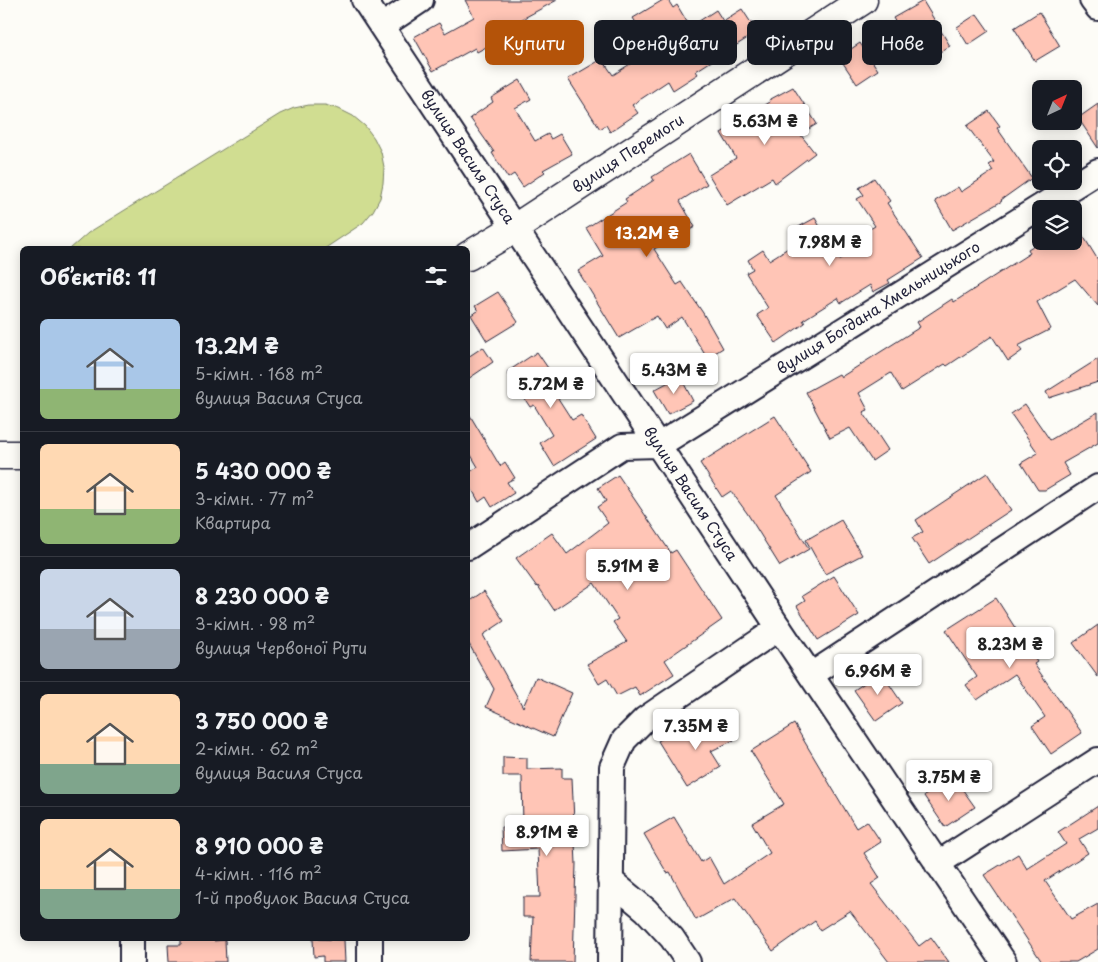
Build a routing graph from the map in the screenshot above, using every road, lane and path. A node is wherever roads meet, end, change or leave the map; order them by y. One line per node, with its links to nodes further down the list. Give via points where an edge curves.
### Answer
1 (364, 0): 6 (street, вулиця Василя Стуса)
2 (421, 0): 6 (street)
3 (863, 0): 8 (street, вулиця Перемоги)
4 (1092, 0): 5 (street)
5 (1098, 8)
6 (382, 26): 8 (street, вулиця Василя Стуса)
7 (1098, 171): 10 (street, вулиця Богдана Хмельницького)
8 (515, 228): 9 (street, вулиця Перемоги); 10 (street, вулиця Василя Стуса)
9 (470, 255)
10 (660, 445): 14 (street, via 622,446); 15 (street, вулиця Василя Стуса)
11 (0, 455): 12 (street)
12 (20, 455)
13 (1098, 487): 16 (street)
14 (470, 546)
15 (779, 628): 16 (street, вулиця Василя Стуса); 19 (street, via 645,719 624,740 612,767)
16 (810, 675): 18 (street, вулиця Василя Стуса)
17 (1098, 760): 18 (street)
18 (937, 864): 26 (street, вулиця Василя Стуса)
19 (610, 880): 24 (street); 25 (street, via 646,910 672,938)
20 (132, 941): 22 (street)
21 (370, 941): 23 (street)
22 (132, 962)
23 (370, 962)
24 (610, 962)
25 (688, 962)
26 (1004, 962)

